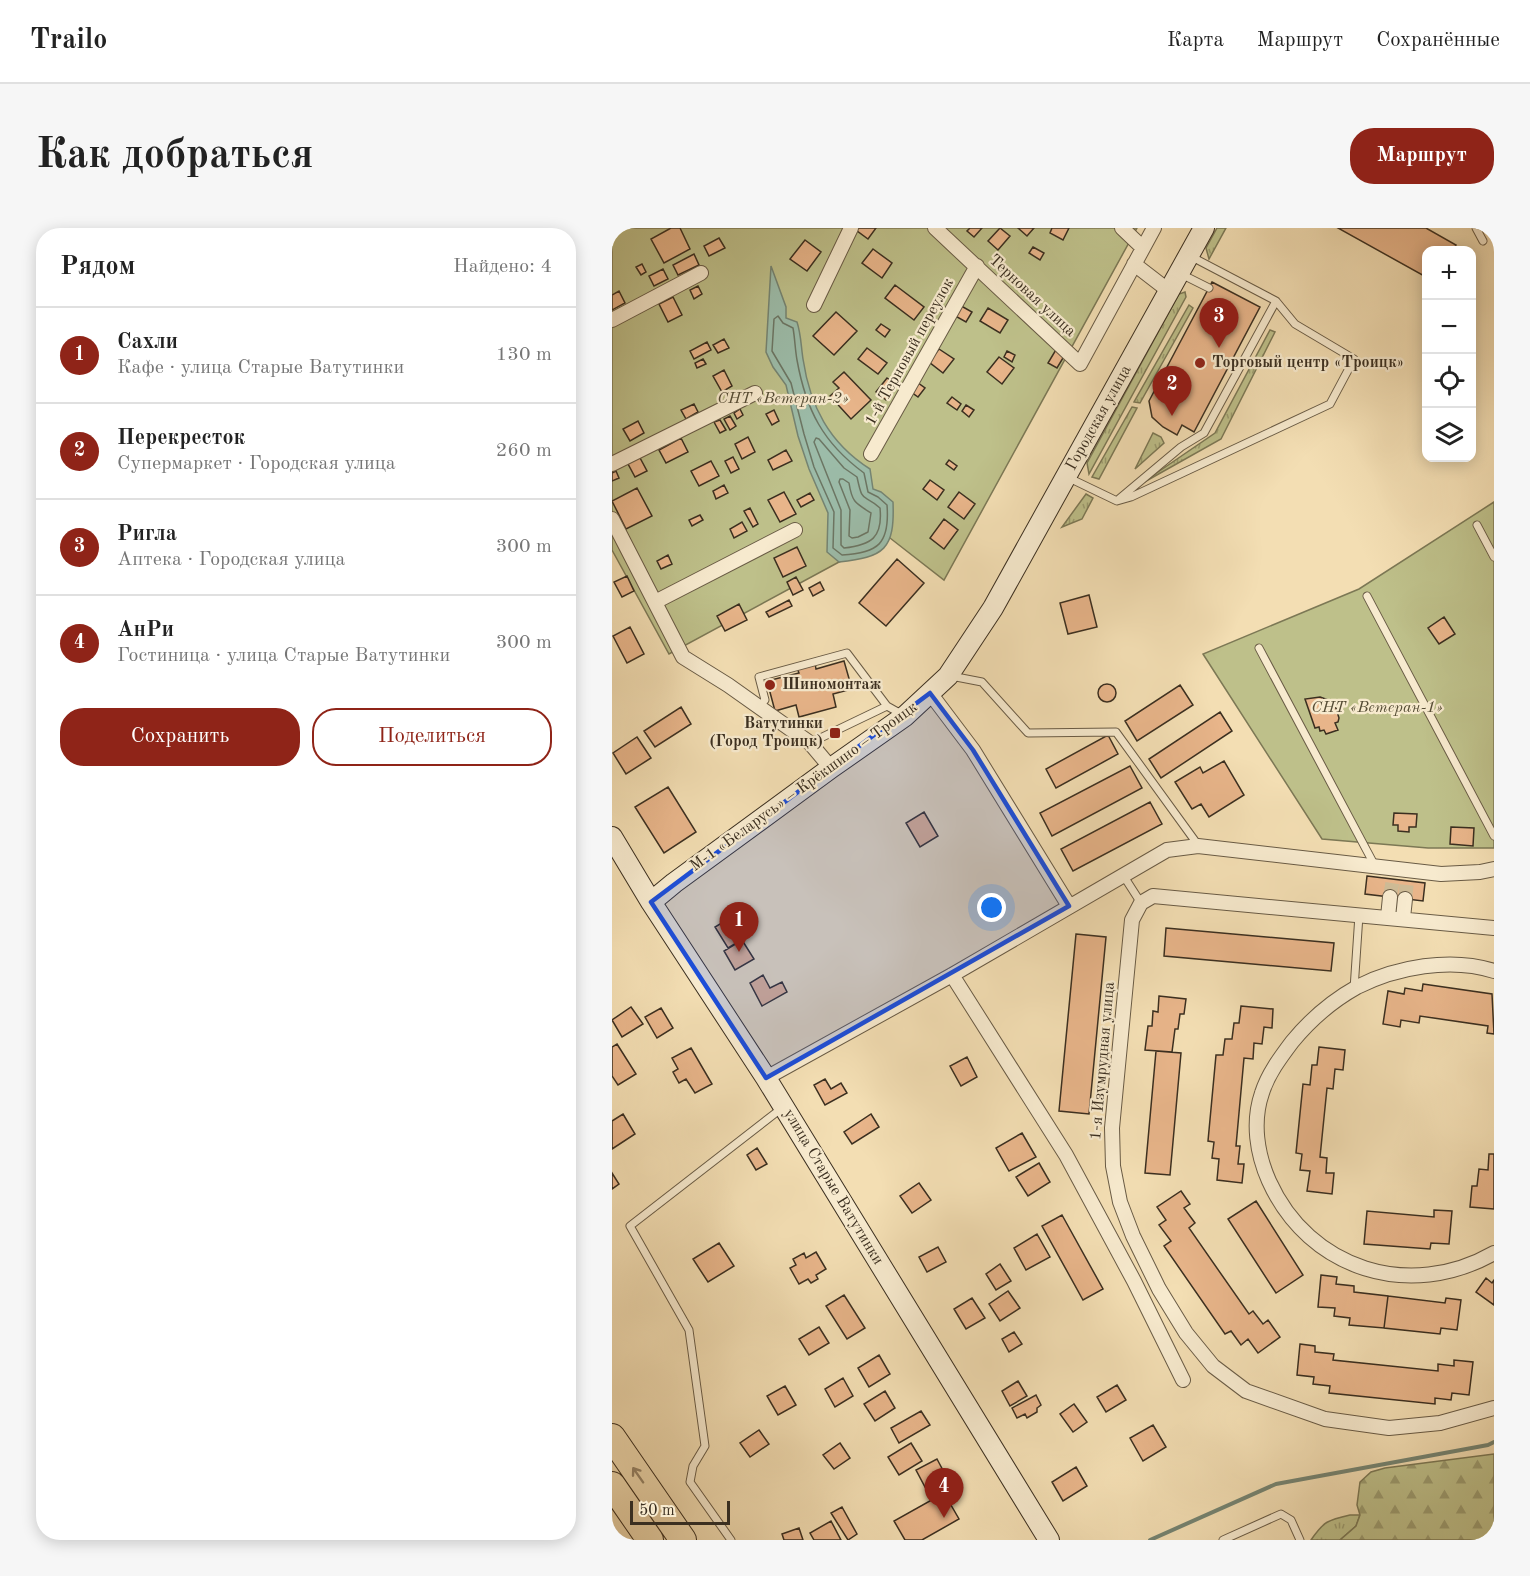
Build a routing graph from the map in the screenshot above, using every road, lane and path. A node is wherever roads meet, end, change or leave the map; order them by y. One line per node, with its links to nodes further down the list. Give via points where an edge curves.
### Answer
1 (852, 228): 17 (street)
2 (935, 228): 11 (street, Терновая улица)
3 (1122, 228): 8 (street)
4 (1154, 228): 8 (street)
5 (1204, 228): 9 (main road, Городская улица)
6 (1476, 228): 7 (lane)
7 (1483, 241)
8 (1143, 248): 10 (street)
9 (1189, 255): 13 (main road, Городская улица); 16 (lane)
10 (1134, 264): 11 (street, Терновая улица, via 1080,364); 15 (street)
11 (977, 267): 20 (street, 1-й Терновый переулок)
12 (701, 273): 18 (street)
13 (1179, 273): 14 (lane); 15 (main road, Городская улица)
14 (1209, 288)
15 (1169, 291): 22 (main road, Городская улица)
16 (1276, 301): 23 (lane, via 1204,433 1181,447); 23 (lane, via 1295,324 1354,359 1330,404)
17 (814, 305)
18 (612, 320)
19 (754, 393): 21 (street)
20 (872, 454)
21 (612, 464)
22 (1067, 477): 23 (lane); 30 (main road, Городская улица)
23 (1117, 501)
24 (612, 519): 29 (street)
25 (1477, 525): 27 (lane)
26 (795, 530): 29 (street)
27 (1494, 557)
28 (1367, 596): 39 (lane)
29 (655, 602): 35 (street, via 683,657)
30 (993, 608): 32 (main road, М-1 «Беларусь» – Крёкшино – Троицк)
31 (1259, 648): 42 (lane)
32 (948, 676): 33 (main road, М-1 «Беларусь» – Крёкшино – Троицк); 41 (lane, via 982,682 1028,732 1116,732)
33 (930, 693): 36 (main road, М-1 «Беларусь» – Крёкшино – Троицк); 49 (street, via 973,750)
34 (887, 706): 35 (lane, via 847,653 759,677 765,700); 36 (lane); 37 (lane)
35 (759, 707): 37 (street)
36 (905, 716): 38 (main road, М-1 «Беларусь» – Крёкшино – Троицк)
37 (810, 743): 38 (street)
38 (831, 768): 47 (main road, М-1 «Беларусь» – Крёкшино – Троицк)
39 (1494, 836)
40 (612, 837): 47 (main road, улица Старые Ватутинки)
41 (1198, 846): 42 (street); 44 (street, via 1167,850)
42 (1375, 866): 43 (street, via 1408,875)
43 (1494, 869)
44 (1123, 875): 48 (lane); 49 (street)
45 (1390, 897): 51 (street)
46 (1405, 899): 52 (street)
47 (651, 902): 57 (main road, улица Старые Ватутинки)
48 (1141, 903): 50 (street, via 1153,896); 61 (street, 1-я Изумрудная улица, via 1132,920 1112,1128 1113,1166 1120,1202 1133,1236 1186,1333 1213,1366 1246,1391 1325,1419 1389,1428 1440,1423)
49 (1069, 906): 55 (street)
50 (1359, 915): 51 (street); 56 (lane)
51 (1388, 917): 52 (street)
52 (1402, 918): 53 (street)
53 (1494, 928)
54 (1494, 971): 56 (street, via 1464,965 1407,969)
55 (952, 975): 57 (street); 60 (street, via 1066,1155)
56 (1354, 989): 59 (street, via 1318,1014 1297,1036 1276,1063 1262,1093 1257,1139 1273,1189 1306,1235 1347,1263 1374,1272 1434,1275 1479,1262)
57 (766, 1078): 58 (main road, улица Старые Ватутинки)
58 (784, 1107): 66 (lane, via 630,1226 689,1330 705,1446 693,1466 690,1482); 67 (main road, улица Старые Ватутинки)
59 (1494, 1253)
60 (1183, 1380)
61 (1494, 1408)
62 (612, 1437): 65 (highway, one-way to 62)
63 (612, 1485): 64 (highway)
64 (650, 1540)
65 (683, 1540)
66 (731, 1540)
67 (1049, 1540)
68 (1223, 1540): 69 (lane, via 1281,1514 1291,1520)
69 (1300, 1540)

